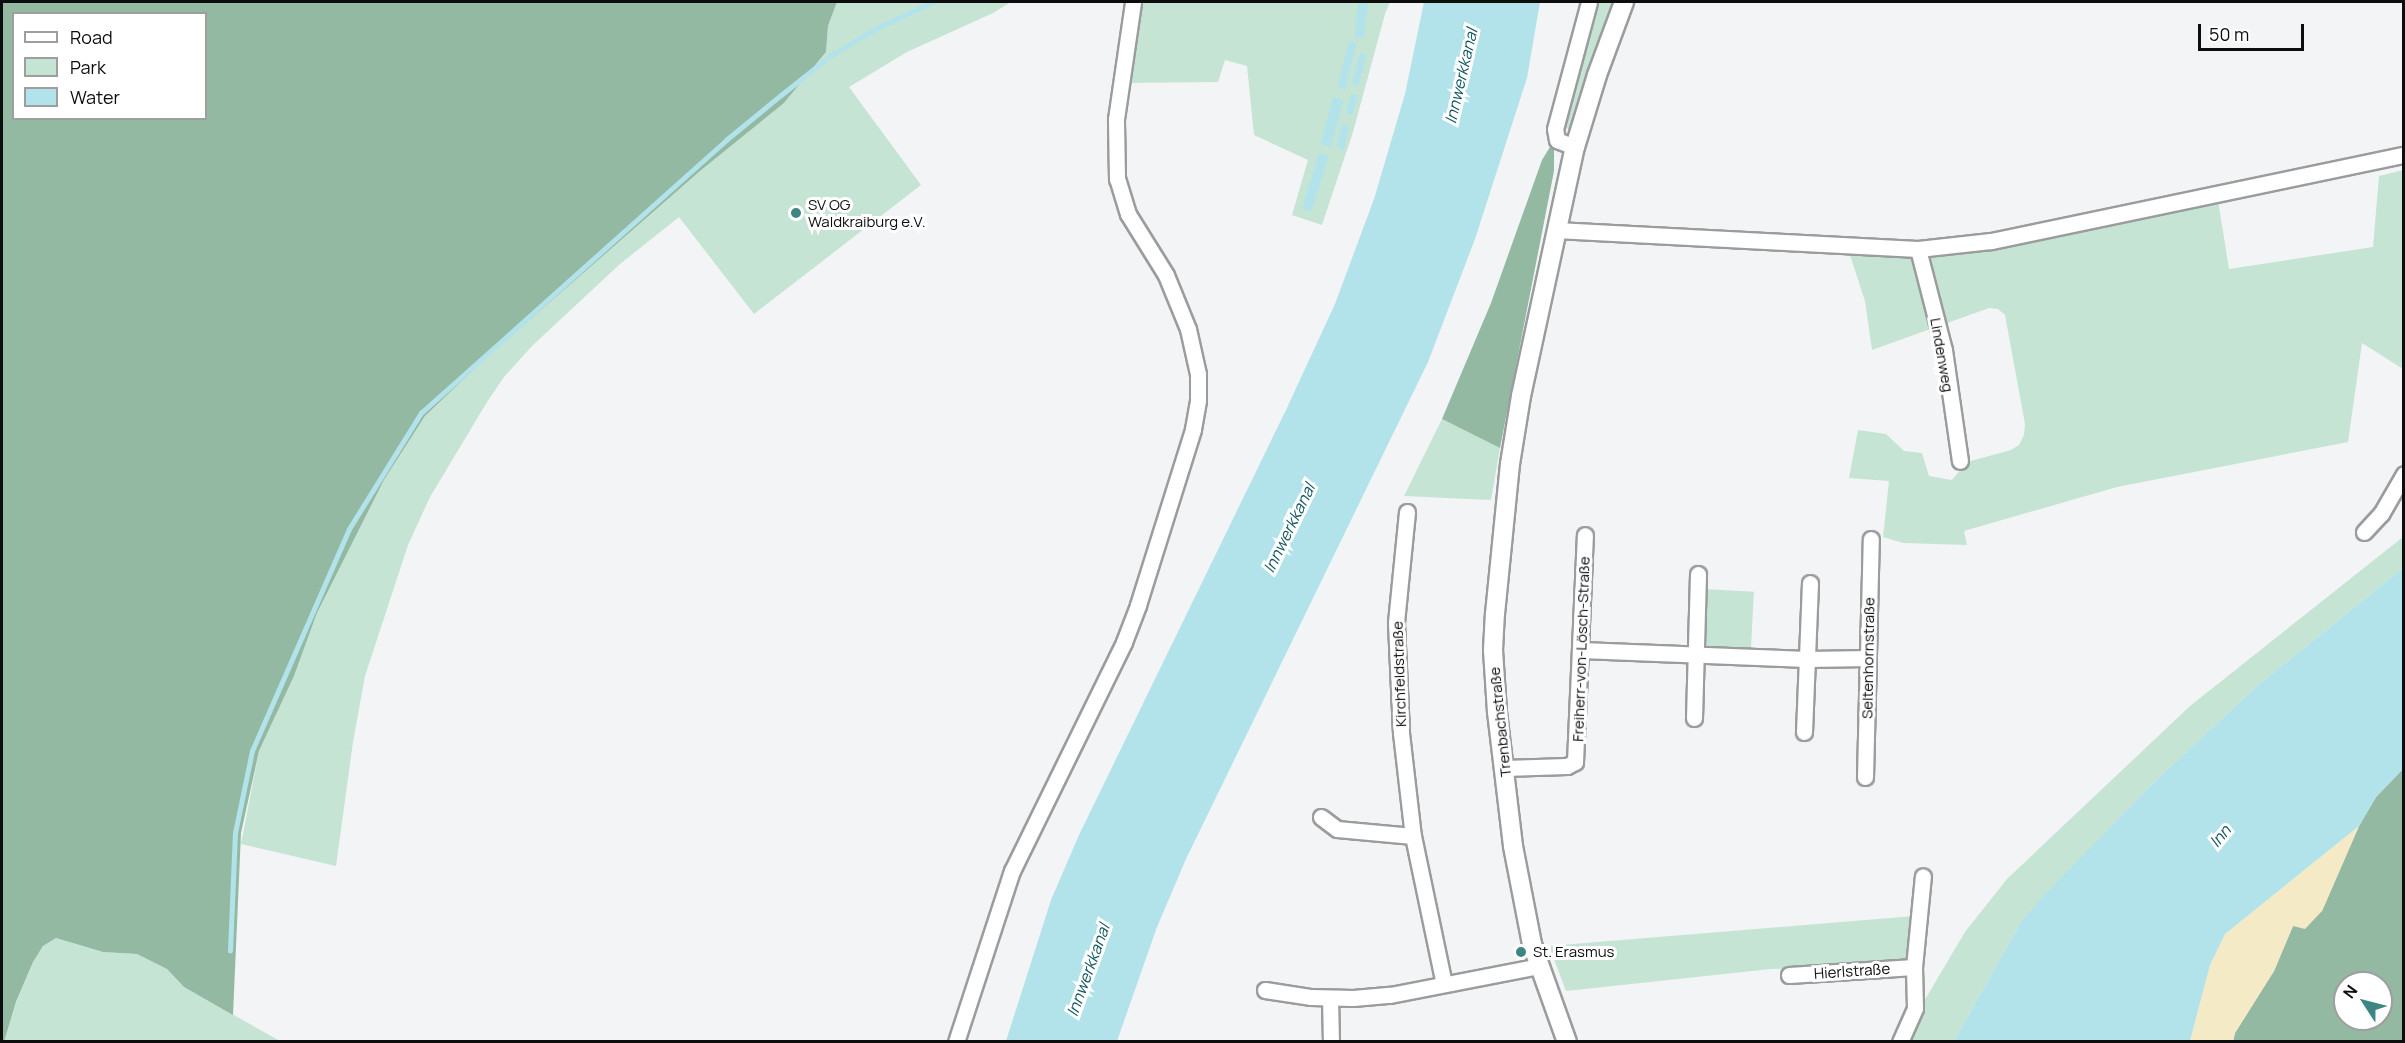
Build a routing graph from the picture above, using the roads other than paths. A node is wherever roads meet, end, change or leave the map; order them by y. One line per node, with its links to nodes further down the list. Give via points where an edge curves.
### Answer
1 (1133, 2): 33 (street, via 1116,119 1117,179 1128,214 1166,275 1188,329 1198,374 1198,400 1193,429 1138,605 1124,642 1012,871)
2 (1589, 2): 4 (street, via 1555,129 1557,140)
3 (1624, 2): 4 (street, Trenbachstraße)
4 (1575, 147): 6 (street, Trenbachstraße)
5 (2403, 155): 7 (street, via 2024,235)
6 (1556, 230): 7 (street); 22 (street, Trenbachstraße, via 1510,464 1494,623 1497,712)
7 (1918, 249): 8 (street, Lindenweg, via 1944,350)
8 (1960, 461)
9 (2403, 474): 11 (street, via 2381,514)
10 (1407, 512): 25 (street, Kirchfeldstraße, via 1396,623 1397,678)
11 (2364, 532)
12 (1585, 535): 16 (street, Freiherr-von-Lösch-Straße)
13 (1871, 539): 18 (street, Seltenhornstraße)
14 (1698, 574): 17 (street)
15 (1810, 583): 19 (street)
16 (1581, 650): 17 (street); 22 (street, Freiherr-von-Lösch-Straße, via 1575,762 1567,766)
17 (1695, 654): 19 (street); 20 (street)
18 (1868, 658): 19 (street); 23 (street, Seltenhornstraße)
19 (1807, 659): 21 (street)
20 (1694, 718)
21 (1804, 732)
22 (1504, 768): 27 (street, Trenbachstraße, via 1513,846)
23 (1865, 777)
24 (1321, 817): 25 (street, via 1337,829)
25 (1413, 836): 30 (street, Kirchfeldstraße)
26 (1923, 876): 28 (street)
27 (1539, 966): 30 (street); 35 (street, Trenbachstraße)
28 (1914, 967): 29 (street, Hierlstraße); 36 (street, via 1915,1008)
29 (1789, 975)
30 (1444, 984): 32 (street, via 1390,995)
31 (1266, 990): 32 (street)
32 (1330, 998): 34 (street)
33 (956, 1041)
34 (1331, 1041)
35 (1567, 1041)
36 (1900, 1041)

